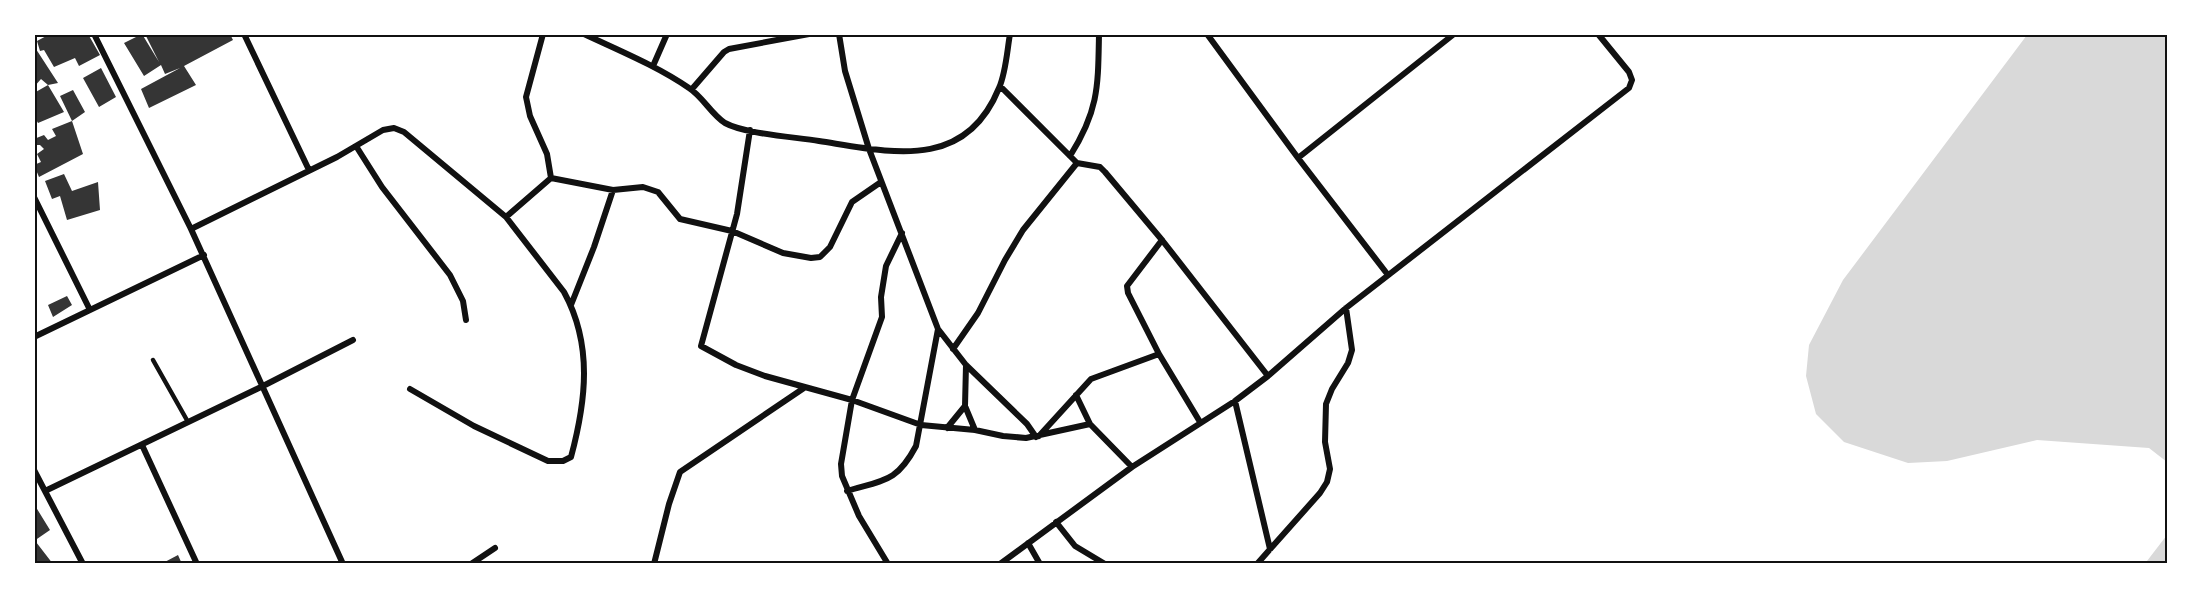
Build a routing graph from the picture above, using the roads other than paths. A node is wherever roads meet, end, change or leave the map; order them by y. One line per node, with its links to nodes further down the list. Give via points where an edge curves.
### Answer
1 (94, 34): 29 (street)
2 (244, 34): 23 (street)
3 (543, 34): 24 (street, via 526,97 547,154)
4 (584, 34): 14 (street)
5 (667, 34): 14 (street)
6 (809, 34): 16 (street, via 729,49)
7 (839, 34): 19 (street, via 845,71)
8 (1010, 34): 15 (street)
9 (1099, 34): 20 (street, via 1093,113)
10 (1217, 34): 13 (street)
11 (1454, 34): 21 (street)
12 (1598, 34): 34 (street, via 1629,72 1629,88)
13 (1209, 37): 21 (street)
14 (653, 66): 16 (street)
15 (1000, 86): 19 (street, via 975,127 958,140 916,153); 20 (street)
16 (692, 89): 17 (street, via 724,122)
17 (750, 130): 19 (street); 30 (street)
18 (356, 146): 23 (street); 28 (street, via 383,130 394,128 404,132); 38 (street, via 382,187 450,275 463,301)
19 (868, 149): 25 (street)
20 (1070, 156): 22 (street)
21 (1298, 158): 34 (street)
22 (1077, 163): 32 (street, via 1100,167); 42 (street, via 1023,230 978,313)
23 (309, 170): 29 (street)
24 (551, 178): 26 (street); 28 (street)
25 (881, 182): 30 (street, via 849,206 830,247 820,256 783,252); 31 (street)
26 (613, 190): 30 (street, via 643,187 658,192 680,219); 35 (street)
27 (34, 197): 37 (street)
28 (506, 217): 35 (street)
29 (191, 229): 33 (street)
30 (732, 231): 48 (street, via 701,346 735,365)
31 (902, 233): 39 (street); 51 (street, via 886,266 882,317)
32 (1162, 240): 43 (street, via 1127,286); 46 (street)
33 (204, 255): 37 (street); 47 (street)
34 (1388, 275): 36 (street)
35 (571, 305): 49 (street, via 582,342 585,383 571,457 548,461 474,426)
36 (1346, 308): 46 (street); 69 (street, via 1352,350 1326,404 1325,442 1330,469 1327,482)
37 (90, 310): 40 (street)
38 (466, 320)
39 (938, 329): 42 (street); 57 (street)
40 (34, 338)
41 (353, 340): 47 (street)
42 (953, 349): 45 (street)
43 (1159, 354): 50 (street, via 1091,379); 55 (street)
44 (153, 360): 54 (lane)
45 (966, 365): 53 (street); 60 (street)
46 (1268, 376): 52 (street)
47 (264, 386): 54 (street); 72 (street)
48 (804, 388): 51 (street); 74 (street, via 680,472)
49 (410, 389)
50 (1076, 395): 56 (street); 60 (street)
51 (852, 400): 57 (street); 65 (street, via 841,464)
52 (1235, 401): 55 (street); 69 (street)
53 (965, 406): 58 (street); 59 (street)
54 (188, 422): 61 (street)
55 (1200, 422): 62 (street)
56 (1090, 424): 60 (street); 62 (street)
57 (921, 425): 58 (street); 65 (street, via 916,446 900,471)
58 (947, 428): 59 (street)
59 (975, 430): 60 (street, via 1016,438)
60 (1037, 436)
61 (142, 445): 64 (street); 71 (street)
62 (1132, 467): 66 (street)
63 (34, 471): 64 (street)
64 (45, 491): 70 (street)
65 (847, 491): 75 (street)
66 (1056, 522): 67 (street); 78 (street, via 1075,546)
67 (1028, 543): 76 (street); 77 (street)
68 (495, 548): 73 (street)
69 (1270, 549): 79 (street)
70 (83, 564)
71 (197, 564)
72 (343, 564)
73 (471, 564)
74 (654, 564)
75 (888, 564)
76 (1000, 564)
77 (1040, 564)
78 (1105, 564)
79 (1257, 564)

